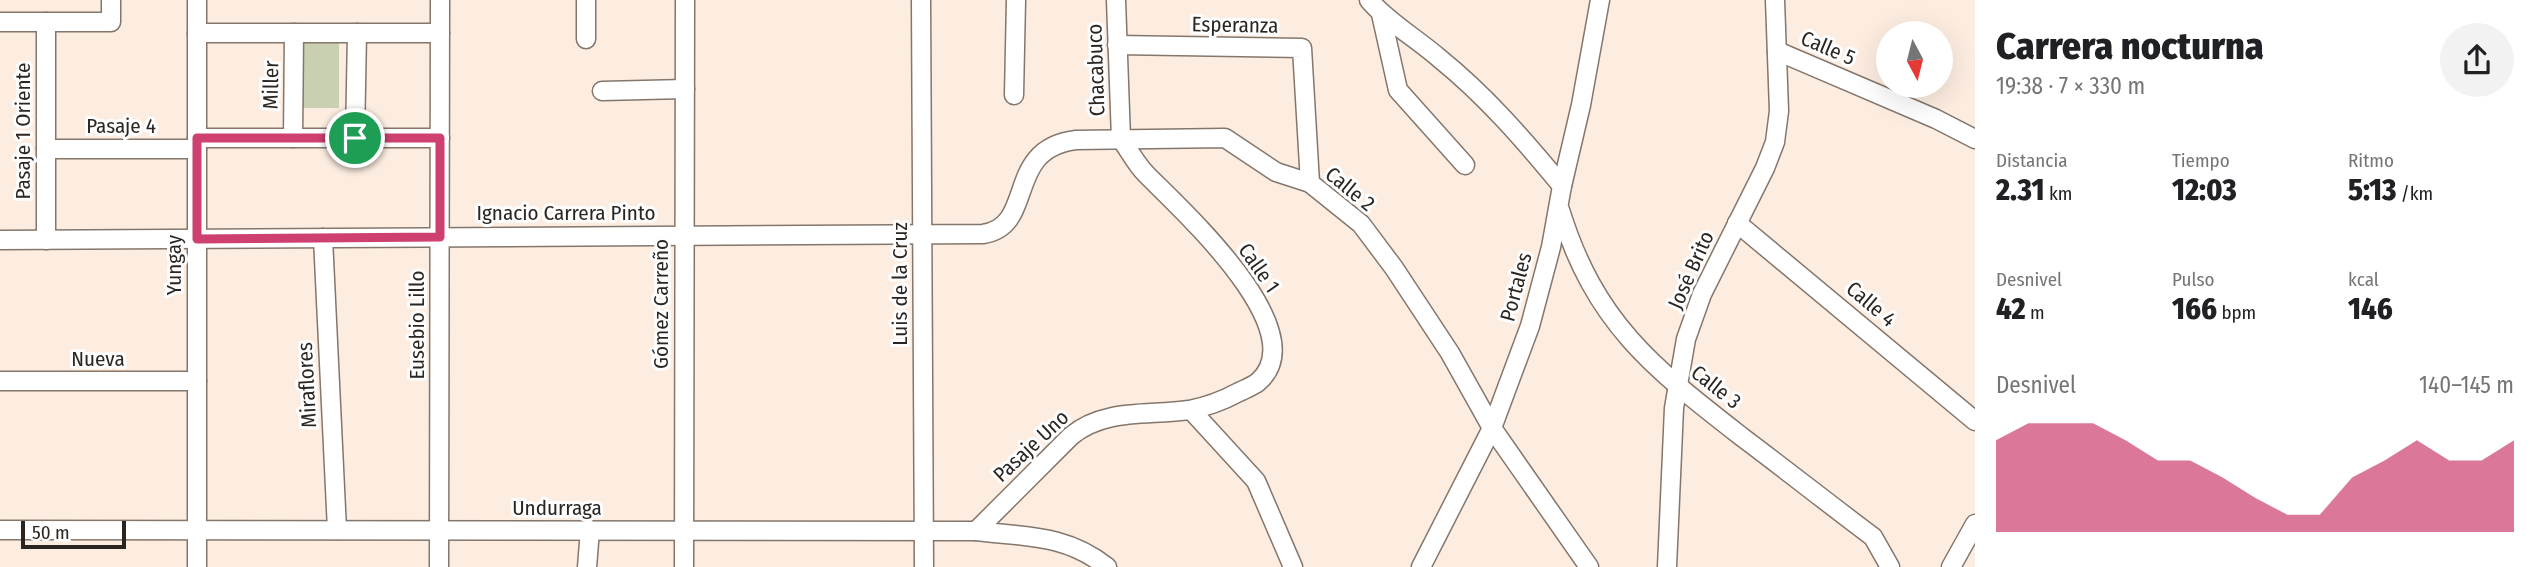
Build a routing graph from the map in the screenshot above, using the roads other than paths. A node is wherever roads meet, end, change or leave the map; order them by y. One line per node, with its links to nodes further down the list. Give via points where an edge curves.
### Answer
1 (111, 0): 14 (street, via 111,22)
2 (197, 0): 15 (street, Yungay)
3 (440, 0): 18 (street, Eusebio Lillo)
4 (586, 0): 19 (street)
5 (685, 0): 22 (street, Gómez Carreño)
6 (921, 0): 37 (street, Luis de la Cruz)
7 (1016, 0): 24 (street)
8 (1116, 0): 20 (street, Chacabuco)
9 (1369, 0): 12 (street)
10 (1600, 0): 34 (street, Portales)
11 (1775, 0): 21 (street, José Brito)
12 (1381, 14): 32 (street, via 1398,90); 34 (street, via 1471,87)
13 (0, 22): 14 (street)
14 (46, 22): 31 (street, Pasaje 1 Oriente)
15 (197, 33): 16 (street); 30 (street, Yungay)
16 (294, 33): 17 (street); 25 (street, Miller)
17 (356, 33): 18 (street); 26 (street)
18 (440, 33): 27 (street, Eusebio Lillo)
19 (586, 39)
20 (1117, 45): 28 (street, Chacabuco); 33 (street, Esperanza, via 1302,48)
21 (1777, 51): 29 (street, Calle 5); 36 (street, José Brito, via 1775,142)
22 (685, 89): 23 (street); 38 (street, Gómez Carreño)
23 (602, 91)
24 (1014, 95)
25 (293, 138): 26 (street, Pasaje 4); 30 (street, Pasaje 4)
26 (355, 138): 27 (street, Pasaje 4)
27 (440, 138): 40 (street, Eusebio Lillo)
28 (1121, 139): 33 (street, Calle 2, via 1225,138 1276,172); 37 (street, Calle 2, via 1067,142 1043,153 1027,172 1011,219 999,229 983,234); 47 (street, Calle 1, via 1143,172 1243,279 1271,334 1271,356 1258,382)
29 (1975, 139)
30 (197, 144): 31 (street, Pasaje 4); 41 (street, Yungay)
31 (46, 149): 43 (street, Pasaje 1 Oriente)
32 (1465, 165)
33 (1310, 183): 49 (street, Calle 2, via 1361,224 1394,268)
34 (1562, 186): 35 (street, Portales)
35 (1559, 206): 46 (street, Calle 3, via 1579,261 1608,312 1639,351); 49 (street, Portales, via 1530,326)
36 (1737, 223): 46 (street, José Brito, via 1693,317); 48 (street, Calle 4)
37 (922, 233): 38 (street, Ignacio Carrera Pinto); 57 (street, Luis de la Cruz)
38 (684, 235): 40 (street, Ignacio Carrera Pinto); 56 (street, Gómez Carreño)
39 (323, 237): 40 (street, Ignacio Carrera Pinto); 41 (street, Ignacio Carrera Pinto); 53 (street, Miraflores)
40 (440, 237): 54 (street, Eusebio Lillo)
41 (197, 239): 43 (street, Ignacio Carrera Pinto); 45 (street, Yungay)
42 (0, 240): 43 (street, Ignacio Carrera Pinto)
43 (46, 240)
44 (0, 381): 45 (street, Nueva)
45 (197, 381): 52 (street, Yungay)
46 (1676, 386): 68 (street, José Brito); 69 (street, Calle 3, via 1873,537)
47 (1191, 410): 58 (street, Pasaje Uno, via 1107,417 1086,425); 65 (street, via 1255,481)
48 (1975, 421)
49 (1492, 428): 66 (street, Portales); 67 (street, Calle 2)
50 (1975, 524): 70 (street)
51 (0, 530): 52 (street, Undurraga)
52 (197, 530): 53 (street, Undurraga); 59 (street, Yungay)
53 (337, 530): 54 (street, Undurraga)
54 (439, 530): 55 (street, Undurraga); 60 (street, Eusebio Lillo)
55 (590, 530): 56 (street, Undurraga); 61 (street)
56 (684, 530): 57 (street, Undurraga); 62 (street, Gómez Carreño)
57 (923, 530): 58 (street, Undurraga); 63 (street, Luis de la Cruz)
58 (976, 531): 64 (street, Undurraga, via 1058,540)
59 (197, 567)
60 (439, 567)
61 (587, 567)
62 (684, 567)
63 (924, 567)
64 (1107, 567)
65 (1293, 567)
66 (1421, 567)
67 (1589, 567)
68 (1668, 567)
69 (1890, 567)
70 (1951, 567)

